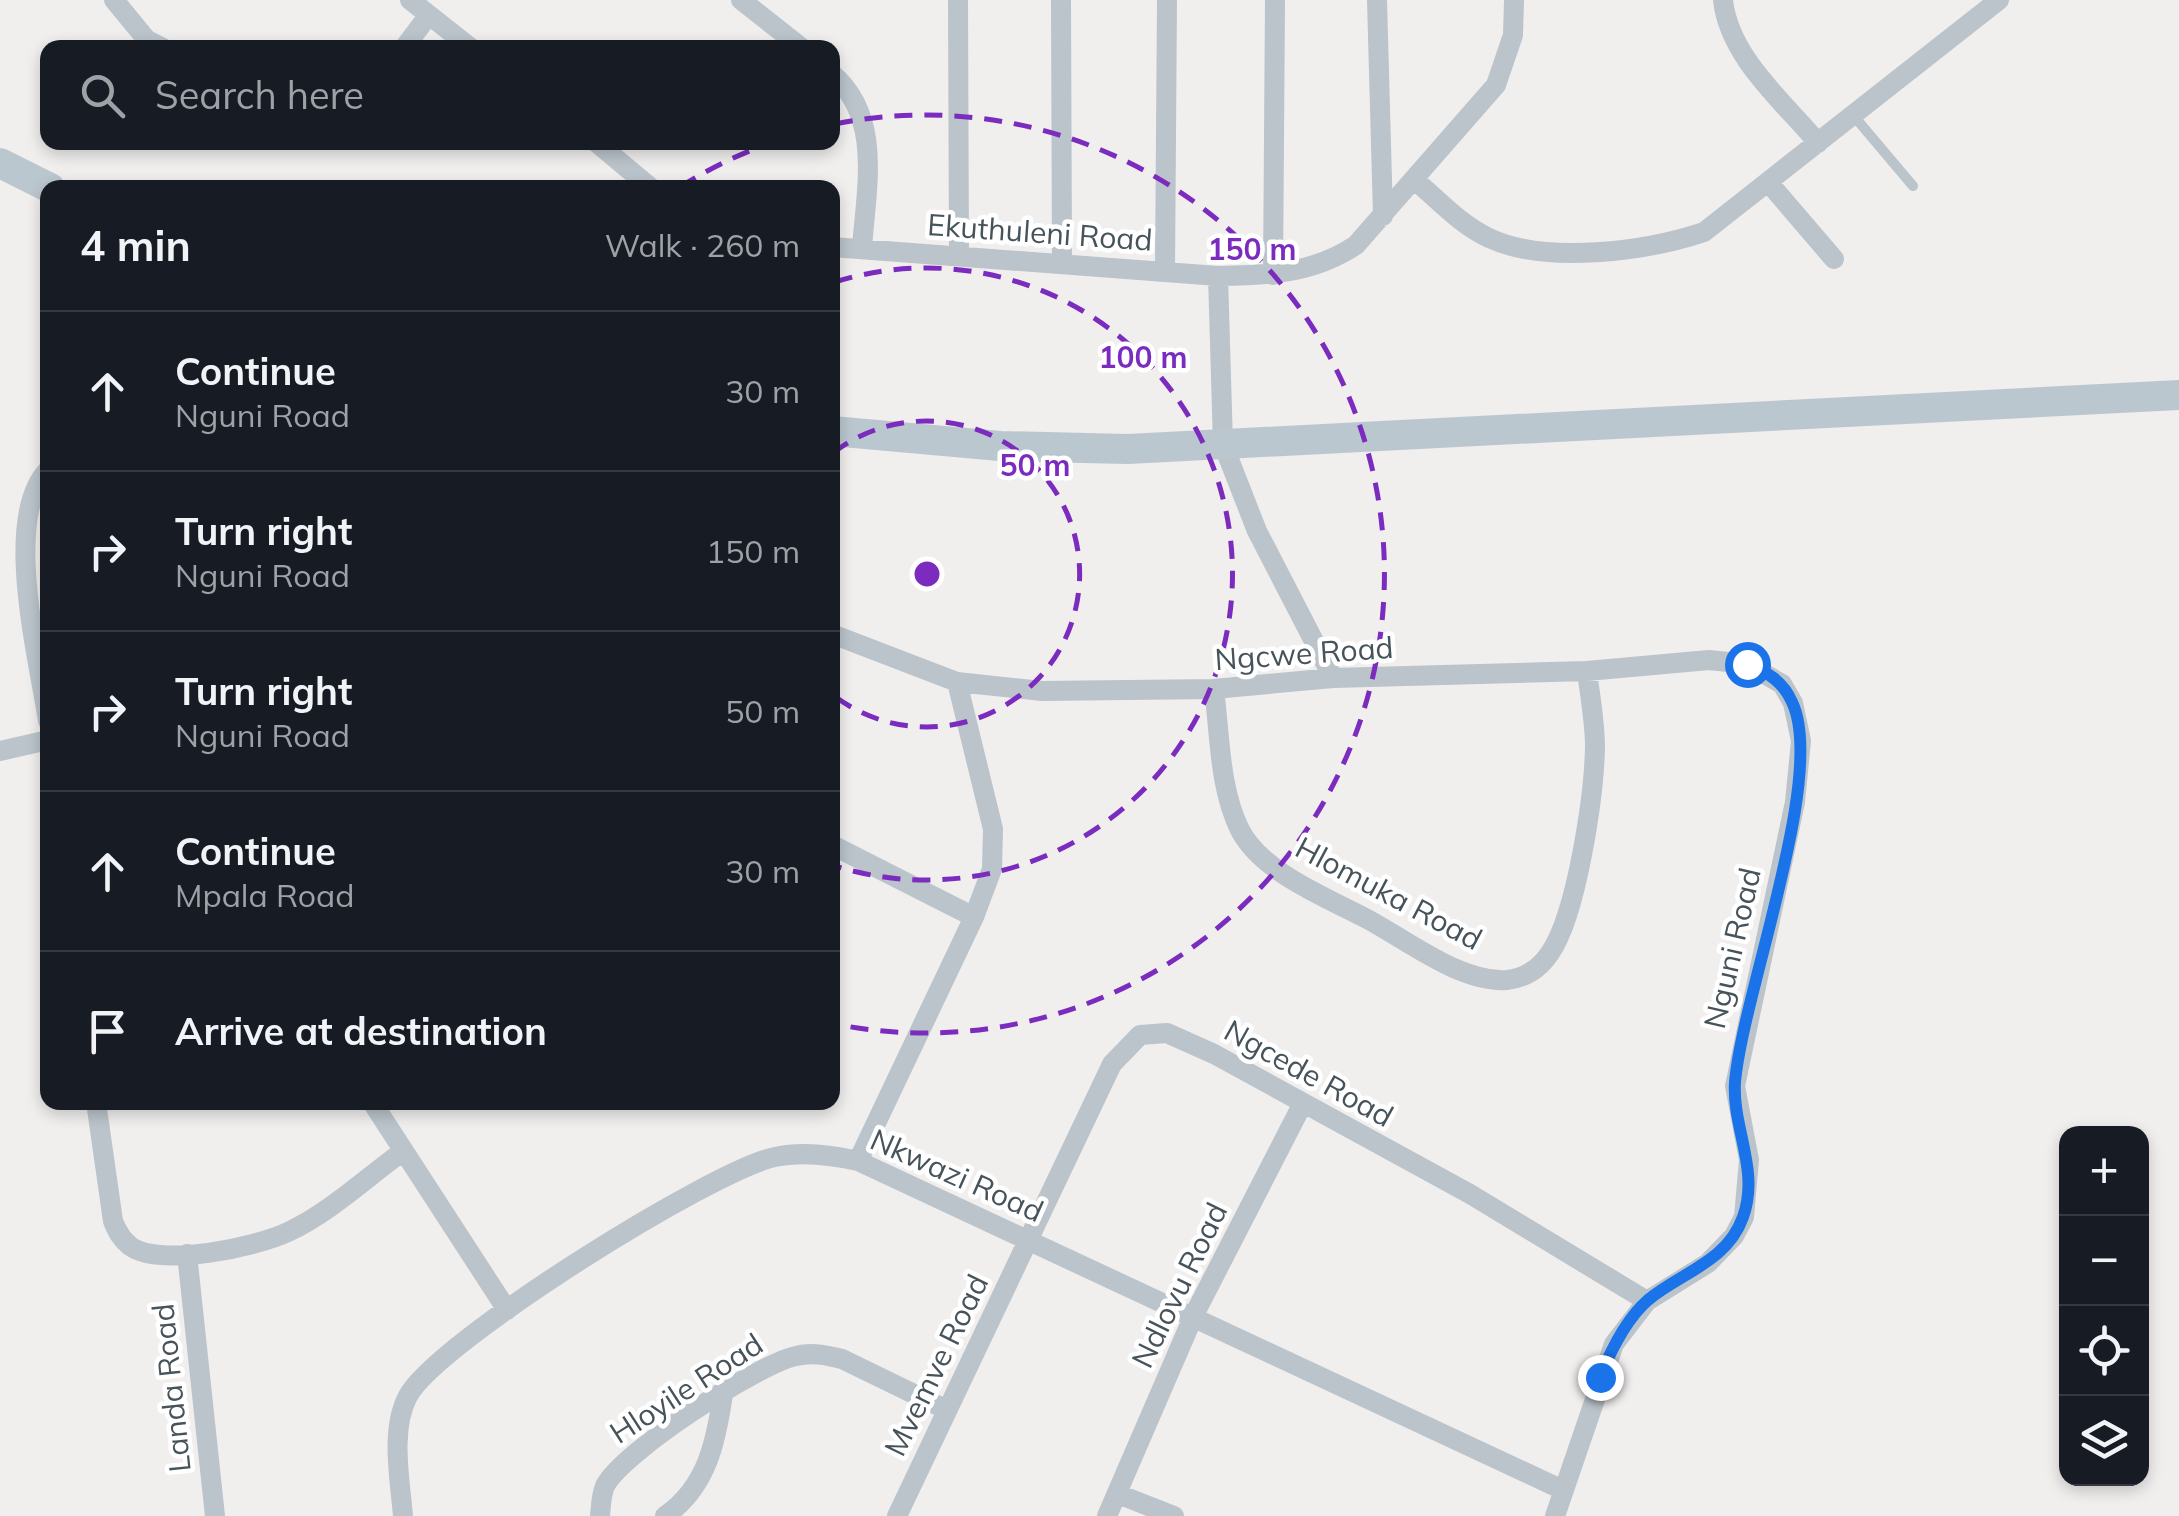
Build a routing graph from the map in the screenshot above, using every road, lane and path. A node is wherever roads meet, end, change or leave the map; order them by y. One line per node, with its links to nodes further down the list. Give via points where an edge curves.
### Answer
1 (114, 0): 13 (street)
2 (410, 0): 12 (street)
3 (741, 0): 16 (street)
4 (958, 0): 30 (street)
5 (1061, 0): 32 (street)
6 (1167, 0): 33 (street)
7 (1275, 0): 34 (street)
8 (1377, 0): 27 (street)
9 (1514, 0): 23 (street, Ekuthuleni Road, via 1512,34 1496,86)
10 (1723, 0): 19 (street, via 1742,52)
11 (1998, 0): 18 (street)
12 (428, 16): 14 (street); 15 (street)
13 (147, 40)
14 (410, 40)
15 (460, 40)
16 (792, 40)
17 (840, 83): 29 (street, via 855,101 868,137)
18 (1852, 114): 19 (street); 26 (lane)
19 (1818, 143): 25 (street)
20 (606, 150): 22 (street)
21 (0, 163): 24 (street)
22 (641, 180)
23 (1416, 181): 25 (street, via 1491,239 1561,250 1623,250 1704,232); 27 (street, Ekuthuleni Road)
24 (40, 183)
25 (1768, 183): 31 (street)
26 (1913, 186)
27 (1382, 216): 34 (street, Ekuthuleni Road, via 1328,264)
28 (840, 247): 29 (street, Ekuthuleni Road)
29 (862, 248): 30 (street, Ekuthuleni Road)
30 (960, 256): 32 (street, Ekuthuleni Road)
31 (1834, 258)
32 (1062, 264): 33 (street, Ekuthuleni Road)
33 (1165, 272): 35 (street, Ekuthuleni Road)
34 (1274, 275): 35 (street, Ekuthuleni Road)
35 (1218, 276): 38 (street)
36 (2179, 395): 38 (street)
37 (840, 431): 38 (street, via 1000,446)
38 (1223, 444): 43 (street, via 1258,531)
39 (40, 482): 41 (street, via 25,541)
40 (840, 637): 44 (street, Ngcwe Road)
41 (40, 658)
42 (1587, 671): 43 (street, Ngcwe Road); 45 (street, Ngcwe Road, via 1709,660 1747,664); 46 (street, Hlomuka Road, via 1595,742 1592,795 1562,925 1540,966 1508,980 1452,966 1253,850 1230,802)
43 (1333, 678): 46 (street, Ngcwe Road)
44 (957, 682): 46 (street, Ngcwe Road, via 1112,692); 50 (street, via 993,830 992,870)
45 (1782, 684): 58 (street, Nguni Road, via 1801,741 1796,802 1735,1086 1750,1190 1734,1236 1708,1263)
46 (1214, 688)
47 (40, 742): 48 (street)
48 (0, 751)
49 (840, 849): 50 (street)
50 (974, 917): 55 (street)
51 (1302, 1106): 56 (street, Ngcede Road, via 1186,1040 1140,1036 1112,1064); 58 (street, Ngcede Road, via 1470,1194); 60 (street, Ndlovu Road)
52 (97, 1110): 57 (street, via 108,1203 119,1235 142,1252)
53 (377, 1110): 54 (street)
54 (402, 1152): 57 (street, via 289,1232); 59 (street)
55 (858, 1160): 56 (street, Nkwazi Road); 59 (street, Nkwazi Road, via 774,1157 726,1176)
56 (1029, 1240): 60 (street, Nkwazi Road); 62 (street, Mvemve Road)
57 (187, 1254): 65 (street, Landa Road)
58 (1647, 1301): 63 (street, via 1614,1344)
59 (507, 1310): 66 (street, Nkwazi Road, via 426,1372 407,1397 398,1457)
60 (1194, 1314): 63 (street, Nkwazi Road); 64 (street, Ndlovu Road)
61 (722, 1394): 62 (street, Hloyile Road, via 766,1366 826,1354); 67 (street, Hloyile Road, via 617,1469 605,1486); 68 (street, via 707,1464 696,1487)
62 (947, 1410): 69 (street, Mvemve Road)
63 (1563, 1490): 72 (street)
64 (1118, 1494): 70 (street, Ndlovu Road); 71 (street)
65 (215, 1516)
66 (403, 1516)
67 (600, 1516)
68 (665, 1516)
69 (897, 1516)
70 (1107, 1516)
71 (1174, 1516)
72 (1555, 1516)

